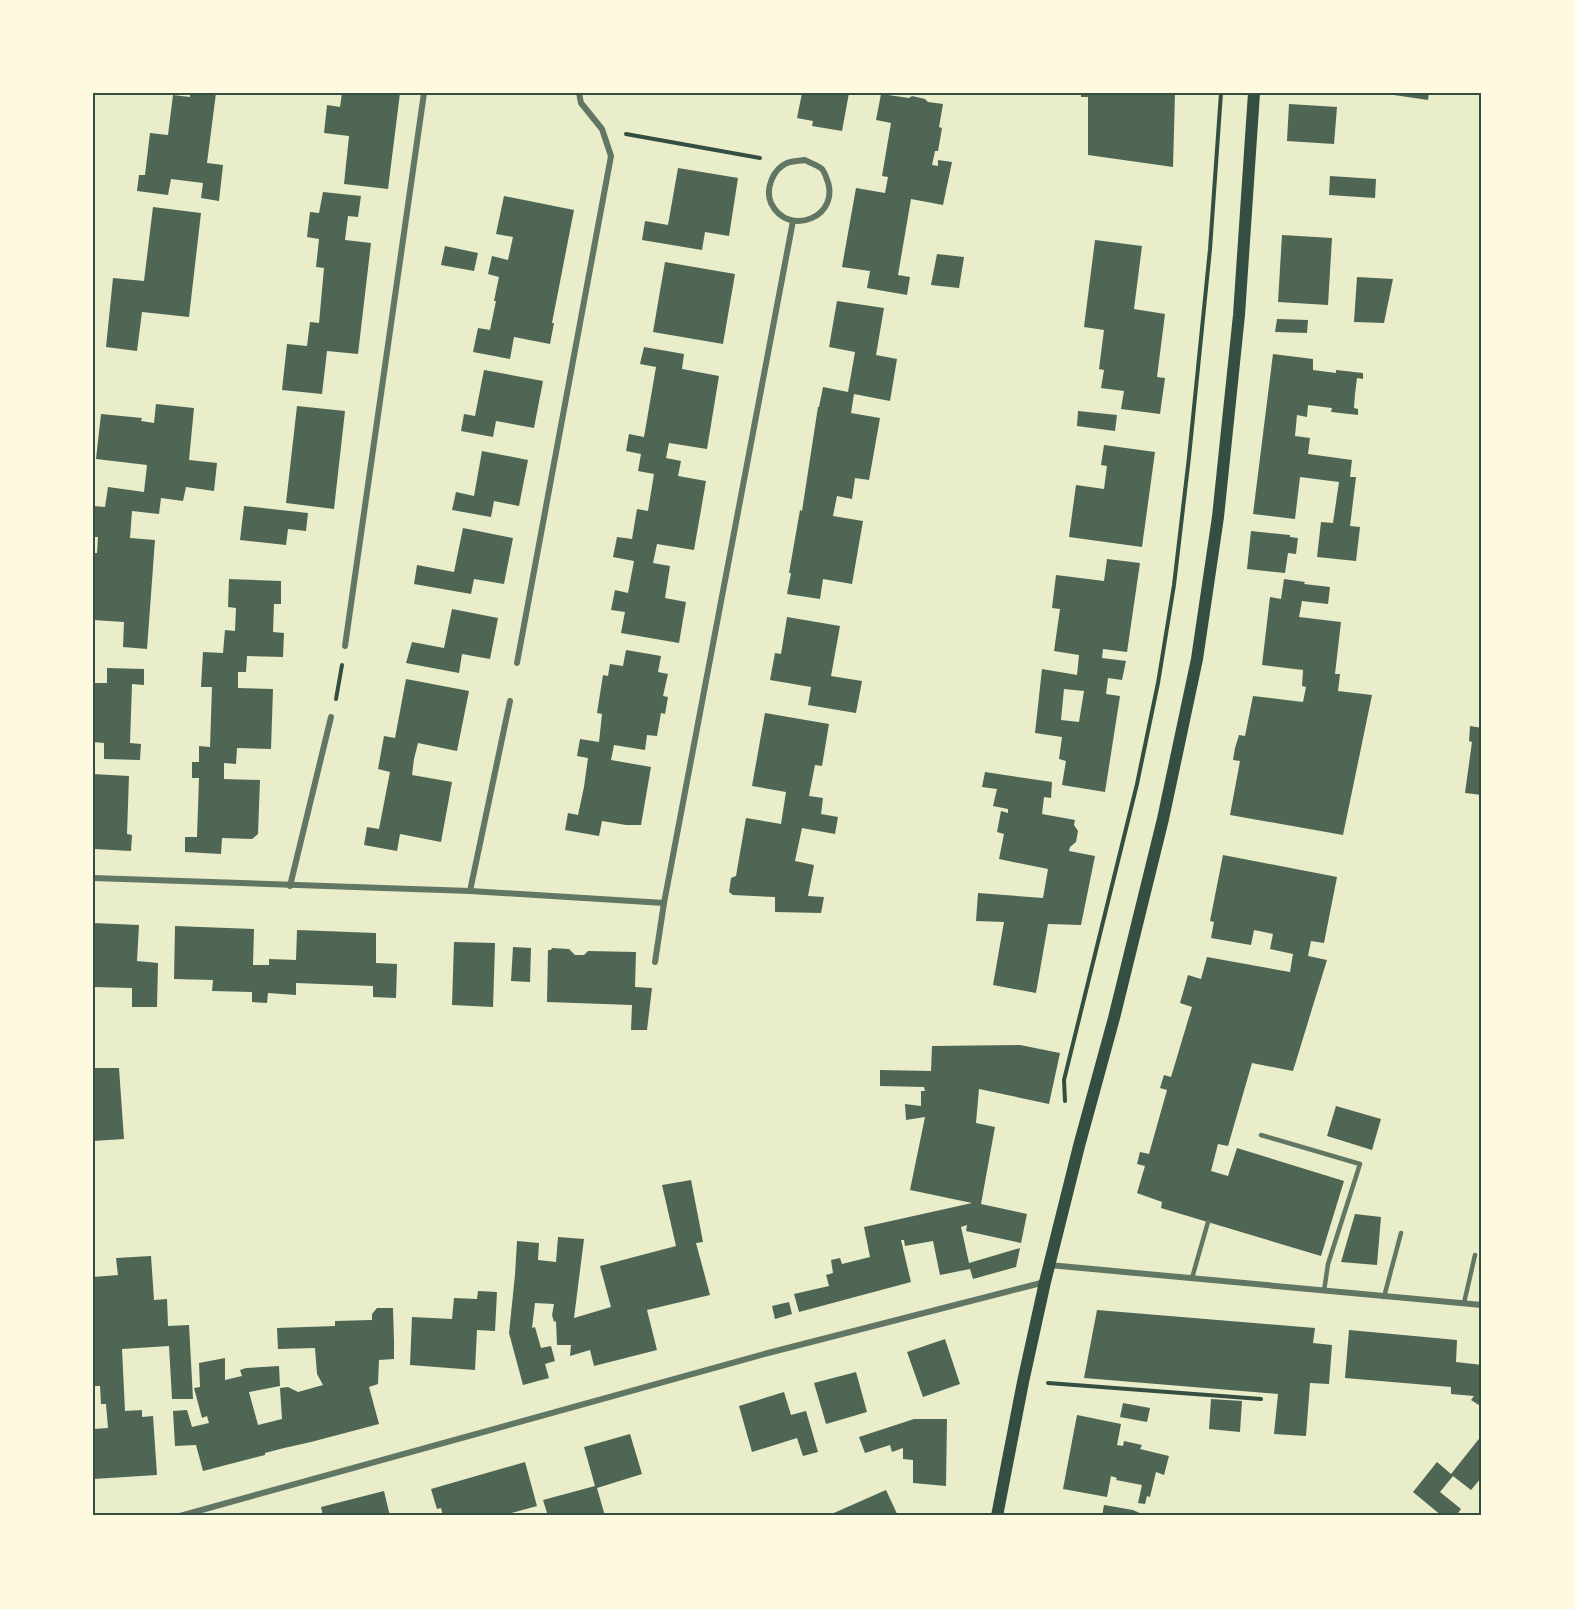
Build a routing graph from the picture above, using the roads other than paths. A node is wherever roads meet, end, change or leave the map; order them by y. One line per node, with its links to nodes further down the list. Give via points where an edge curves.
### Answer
1 (424, 93): 5 (street)
2 (579, 93): 6 (street, via 581,102 602,129 611,156)
3 (1254, 93): 18 (main road, via 1239,315 1218,517 1197,659 1163,819)
4 (793, 221): 4 (street, via 812,219 827,206 831,187 823,169 805,160 786,163 775,173 769,187 771,202 780,214); 12 (street)
5 (345, 646)
6 (517, 663)
7 (510, 701): 11 (street)
8 (331, 717): 10 (street)
9 (93, 878): 10 (street)
10 (290, 886): 11 (street)
11 (470, 891): 12 (street)
12 (663, 903): 13 (street)
13 (655, 962)
14 (1262, 1135): 21 (lane, via 1360,1164 1328,1264)
15 (1208, 1222): 19 (lane)
16 (1401, 1233): 22 (lane)
17 (1475, 1255): 23 (lane)
18 (1049, 1265): 19 (street); 20 (main road)
19 (1192, 1278): 21 (street)
20 (1045, 1282): 25 (street, via 768,1353); 26 (main road)
21 (1324, 1291): 22 (street)
22 (1384, 1297): 23 (street)
23 (1464, 1303): 24 (street)
24 (1482, 1305)
25 (180, 1516)
26 (997, 1516)

